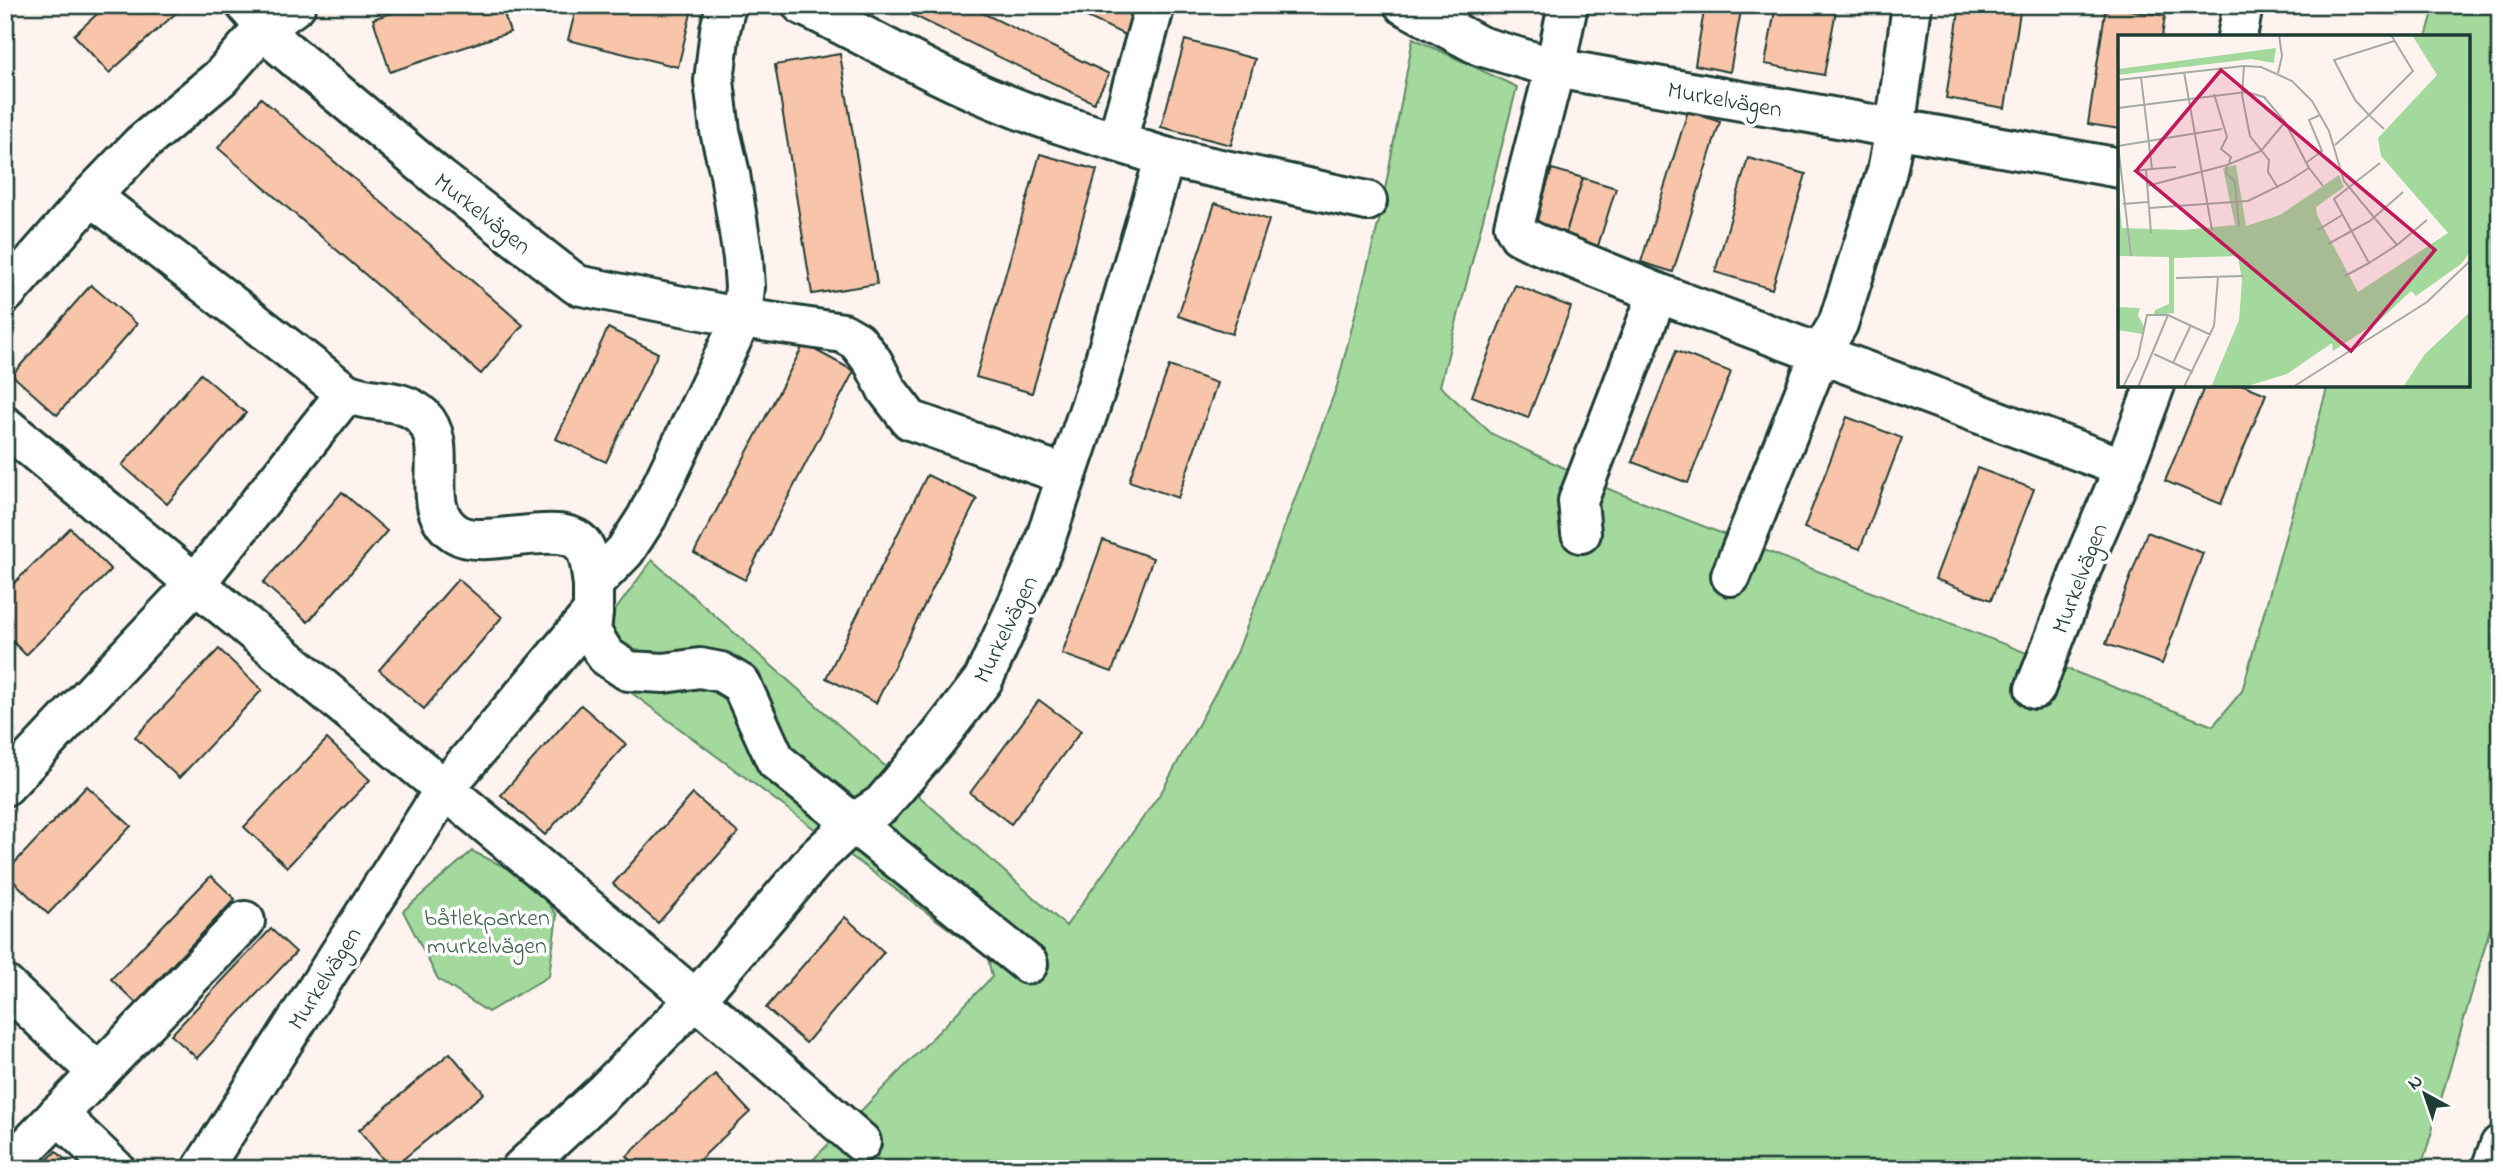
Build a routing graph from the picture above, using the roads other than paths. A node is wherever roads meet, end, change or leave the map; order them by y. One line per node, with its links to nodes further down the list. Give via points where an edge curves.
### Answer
1 (296, 5): 9 (street)
2 (726, 5): 20 (street, Murkelvägen, via 714,81 743,258)
3 (802, 5): 13 (street, via 999,102)
4 (1155, 5): 13 (street)
5 (1404, 5): 11 (street, Murkelvägen, via 1480,46)
6 (1568, 5): 11 (street)
7 (1912, 5): 12 (street)
8 (2243, 5): 10 (street)
9 (255, 17): 16 (street, via 220,78 141,144); 20 (street, Murkelvägen, via 282,47 438,177 577,285)
10 (2237, 35)
11 (1555, 68): 12 (street, Murkelvägen); 18 (street, via 1514,226 1535,243)
12 (1895, 130): 15 (street, Murkelvägen); 21 (street, via 1887,171 1838,324)
13 (1117, 141): 14 (street)
14 (1165, 157): 17 (street); 26 (street, Murkelvägen)
15 (2118, 168)
16 (91, 196): 19 (street); 23 (street)
17 (1367, 201)
18 (1658, 293): 21 (street); 27 (street, via 1578,500)
19 (5, 294)
20 (742, 318): 26 (street, Murkelvägen, via 843,333 857,341 873,362 909,420); 30 (street, Murkelvägen, via 647,517)
21 (1820, 354): 25 (street); 28 (street)
22 (2154, 387): 25 (street, Murkelvägen)
23 (346, 393): 29 (street); 30 (street, via 390,401 424,418 433,436 438,511 456,534 485,540 538,535 578,539 587,551)
24 (5, 426): 29 (street)
25 (2124, 468): 31 (street, Murkelvägen)
26 (1066, 475): 34 (street, Murkelvägen, via 1041,552 983,680 882,804)
27 (1581, 533)
28 (1731, 576)
29 (195, 584): 32 (street); 33 (street)
30 (593, 598): 33 (street, Murkelvägen); 34 (street, via 591,632 606,656 628,671 700,668 721,672 741,684 776,761)
31 (2035, 689)
32 (5, 786)
33 (446, 787): 38 (street); 45 (street, Murkelvägen)
34 (852, 824): 36 (street); 38 (street, Murkelvägen, via 816,858)
35 (245, 921): 39 (street)
36 (1028, 964)
37 (5, 985): 39 (street)
38 (697, 998): 41 (street); 46 (street, Murkelvägen)
39 (98, 1073): 40 (street)
40 (58, 1114): 43 (street); 44 (street)
41 (861, 1142)
42 (2500, 1145): 47 (street)
43 (6, 1169)
44 (115, 1169)
45 (202, 1169)
46 (521, 1169)
47 (2491, 1169)

